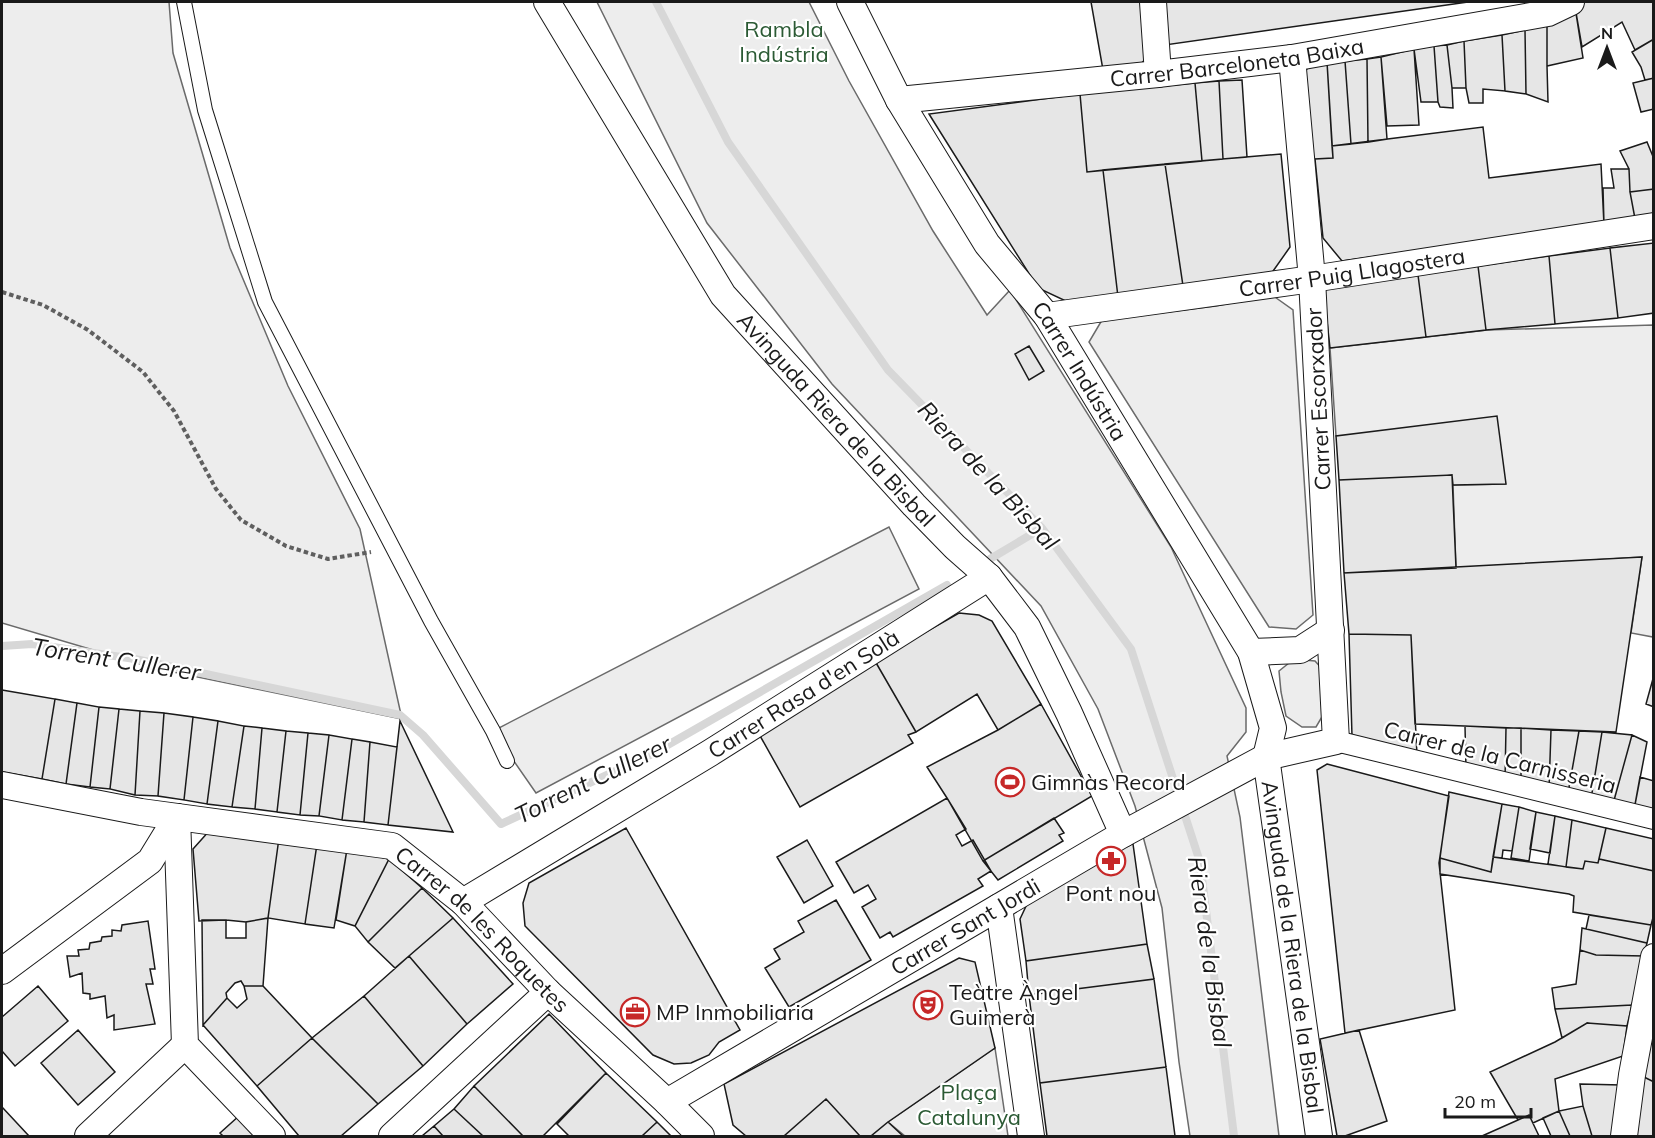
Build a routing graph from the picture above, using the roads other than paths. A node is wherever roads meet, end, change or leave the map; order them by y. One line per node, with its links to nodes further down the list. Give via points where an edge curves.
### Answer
1 (184, 2): 17 (lane, via 205,110 265,302)
2 (547, 2): 12 (street, Avinguda Riera de la Bisbal, via 723,295 914,505)
3 (850, 2): 8 (street, Carrer Indústria)
4 (1152, 2): 7 (street)
5 (1571, 2): 6 (street, Carrer Barceloneta Baixa, via 1548,13)
6 (1292, 58): 7 (street, Carrer Barceloneta Baixa); 10 (street, Carrer Escorxador)
7 (1158, 74): 8 (street, Carrer Barceloneta Baixa)
8 (899, 100): 11 (street, Carrer Indústria, via 987,244)
9 (1653, 226): 10 (street, Carrer Puig Llagostera)
10 (1312, 279): 11 (street, Carrer Puig Llagostera); 13 (street, Carrer Escorxador)
11 (1047, 316): 14 (street, Carrer Indústria)
12 (989, 577): 21 (street, Avinguda Riera de la Bisbal, via 1027,627); 22 (street, Carrer Rasa d'en Solà, via 710,753)
13 (1331, 630): 14 (street, via 1300,650); 15 (street, Carrer Escorxador)
14 (1251, 652): 16 (street, Carrer Indústria, via 1273,728)
15 (1336, 741): 16 (street, Carrer Sant Jordi); 20 (street, Carrer de la Carnisseria)
16 (1266, 757): 21 (street, Carrer Sant Jordi); 34 (street, Avinguda de la Riera de la Bisbal)
17 (507, 761)
18 (2, 785): 19 (street, Carrer de les Roquetes)
19 (177, 816): 22 (street, Carrer de les Roquetes, via 392,846); 25 (street, via 150,861); 27 (street)
20 (1653, 819)
21 (1131, 830): 23 (street, Carrer Sant Jordi)
22 (463, 902): 26 (street, Carrer de les Roquetes)
23 (999, 907): 28 (street, Carrer Sant Jordi); 33 (street)
24 (1653, 957): 35 (street)
25 (2, 971)
26 (548, 992): 28 (street, Carrer de les Roquetes); 31 (street)
27 (185, 1046): 29 (street); 30 (street)
28 (667, 1102): 32 (street, Carrer de les Roquetes)
29 (88, 1137)
30 (272, 1137)
31 (392, 1137)
32 (701, 1137)
33 (1031, 1137)
34 (1319, 1137)
35 (1624, 1137)

